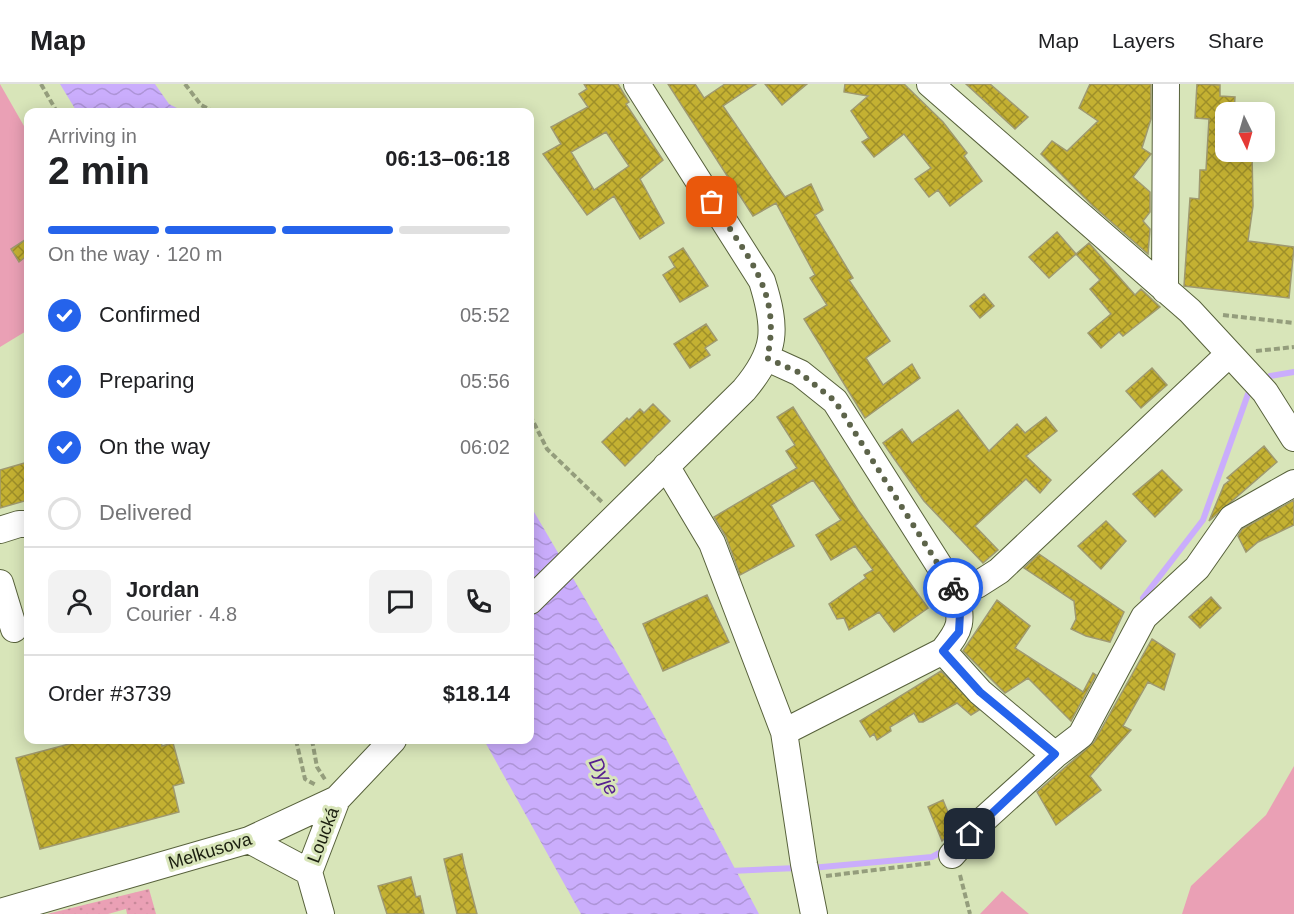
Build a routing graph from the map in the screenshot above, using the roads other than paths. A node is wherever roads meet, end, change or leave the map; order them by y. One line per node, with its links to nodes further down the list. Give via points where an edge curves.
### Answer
1 (637, 84): 6 (street, via 762,281 773,333)
2 (930, 84): 4 (street)
3 (1166, 84): 4 (street)
4 (1165, 290): 5 (street, via 1190,311)
5 (1228, 354): 7 (street, via 1259,386); 13 (street, via 999,571)
6 (767, 358): 8 (street, via 744,390); 13 (street, via 800,373 835,401)
7 (1294, 438)
8 (666, 466): 14 (street); 17 (street, via 712,543)
9 (1294, 483): 19 (street, via 1232,518 1197,568 1144,617 1081,735)
10 (24, 524): 11 (street)
11 (0, 530)
12 (0, 584): 15 (street)
13 (956, 592): 16 (street, via 959,632)
14 (534, 597)
15 (14, 629)
16 (943, 651): 17 (street); 19 (street, via 980,692)
17 (784, 732): 26 (street)
18 (389, 744): 20 (street, Melkusova)
19 (1055, 754): 22 (street)
20 (337, 799): 21 (street, Melkusova); 23 (street, Loucká)
21 (249, 840): 23 (street, Loucká); 24 (street, Melkusova)
22 (956, 851)
23 (309, 872): 25 (street, Loucká)
24 (0, 912)
25 (321, 914)
26 (814, 914)

